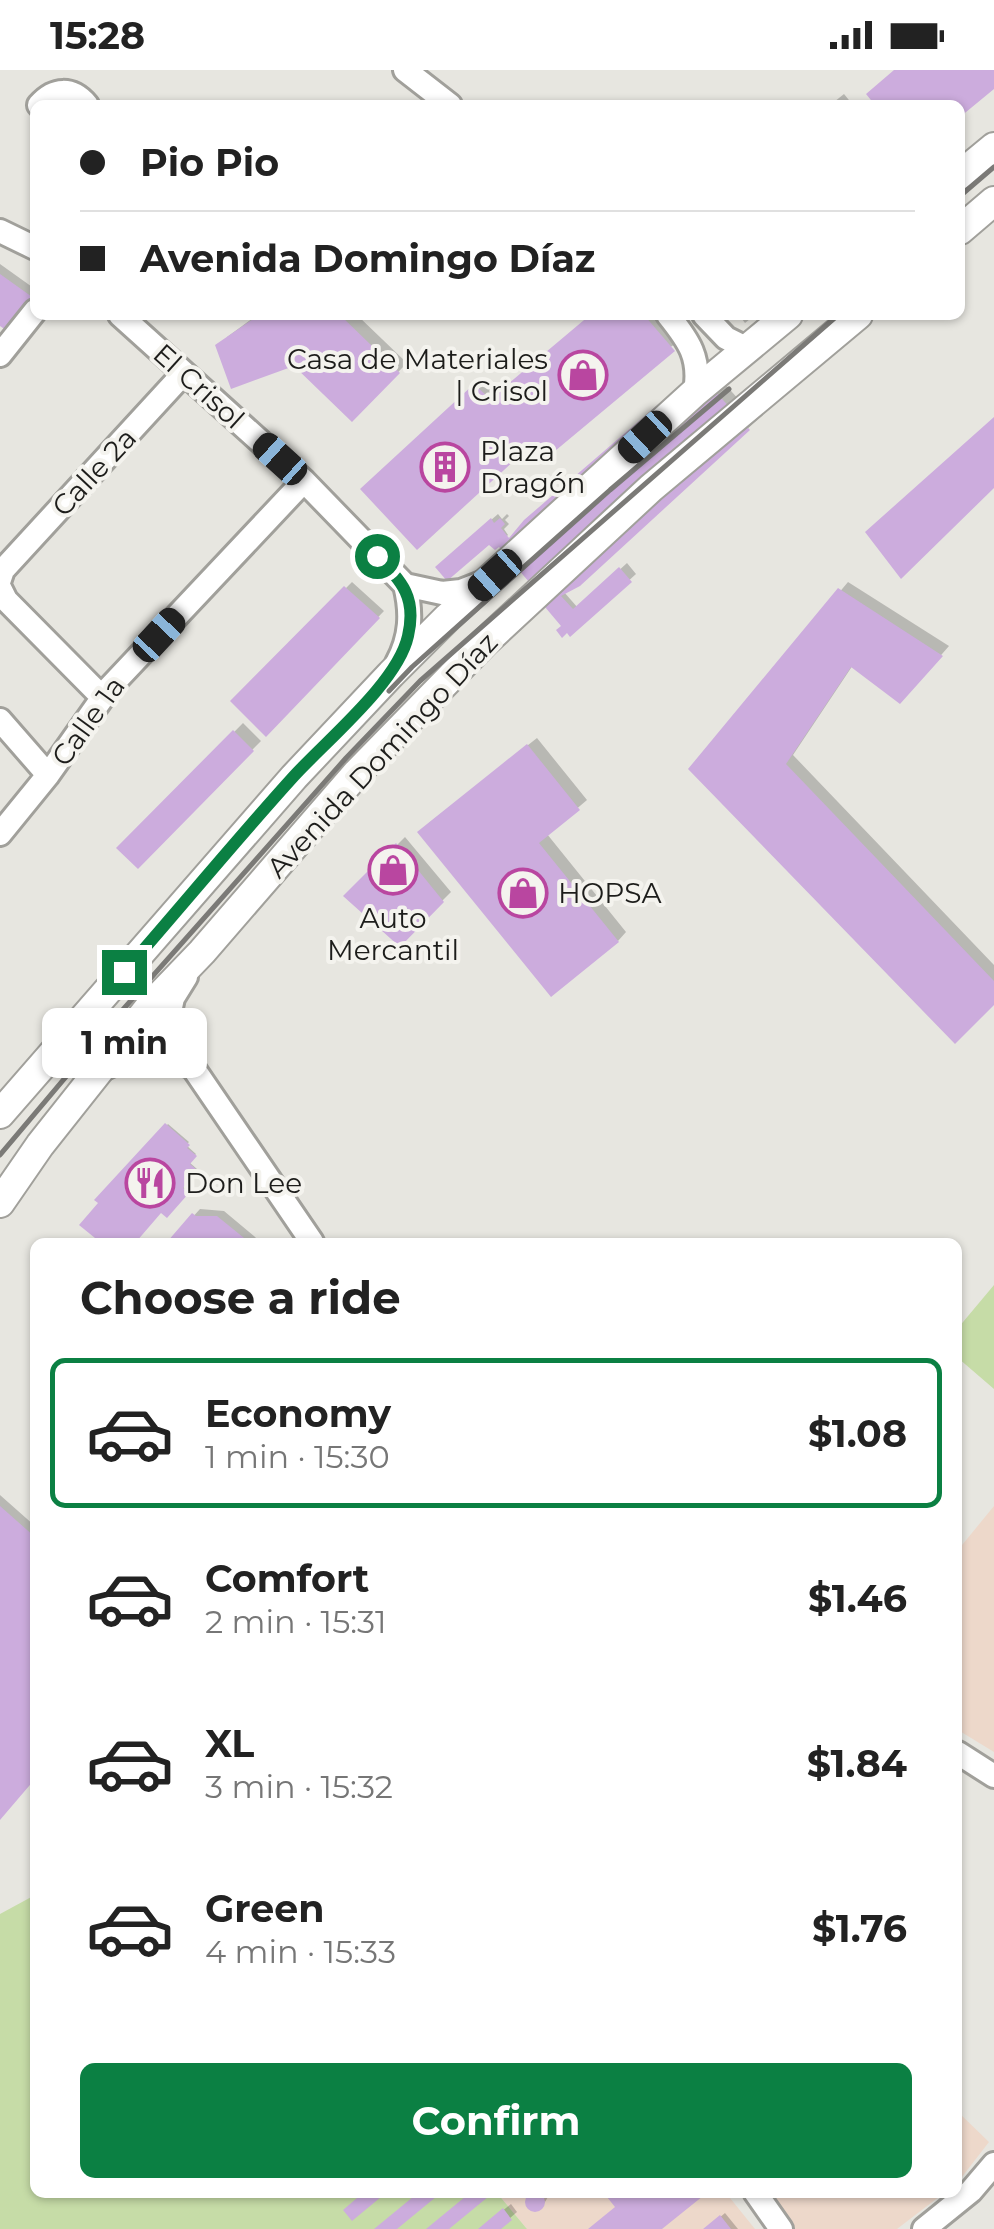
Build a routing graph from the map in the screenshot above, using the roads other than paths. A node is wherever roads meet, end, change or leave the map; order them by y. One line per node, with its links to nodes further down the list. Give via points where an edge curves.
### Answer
1 (405, 70): 4 (street)
2 (43, 100): 3 (street, via 61,90)
3 (82, 100)
4 (444, 100)
5 (994, 147): 6 (main road)
6 (965, 171)
7 (994, 201): 8 (main road)
8 (965, 226)
9 (0, 231): 10 (street)
10 (30, 242)
11 (30, 316): 18 (street)
12 (126, 320): 19 (street, El Crisol)
13 (672, 320): 20 (street, via 697,360)
14 (709, 320): 17 (street)
15 (782, 320): 17 (main road, Avenida Domingo Díaz)
16 (852, 320): 30 (main road, Avenida Domingo Díaz, via 652,488 484,644 357,773)
17 (746, 348): 20 (main road, Avenida Domingo Díaz)
18 (0, 355)
19 (184, 373): 21 (street, El Crisol); 23 (street, Calle 2a)
20 (695, 392): 22 (main road, Avenida Domingo Díaz)
21 (304, 480): 24 (street, El Crisol); 26 (street, Calle 1a)
22 (495, 575): 24 (street, via 461,591); 25 (main road, Avenida Domingo Díaz)
23 (1, 579): 26 (street, via 6,600)
24 (405, 585): 25 (street, via 408,640)
25 (391, 674): 33 (main road, Avenida Domingo Díaz)
26 (102, 697): 28 (street, Calle 1a)
27 (0, 720): 28 (street)
28 (48, 776): 29 (street, Calle 1a)
29 (0, 834)
30 (202, 952): 31 (street, via 170,1012); 32 (main road, Avenida Domingo Díaz)
31 (194, 1069): 32 (street, via 178,1057 147,1052); 35 (street)
32 (94, 1074): 34 (main road, Avenida Domingo Díaz)
33 (0, 1114)
34 (0, 1203)
35 (309, 1238)
36 (962, 1756): 37 (street)
37 (994, 1776)
38 (994, 2164): 41 (street)
39 (759, 2198): 40 (street)
40 (781, 2229)
41 (924, 2229)

